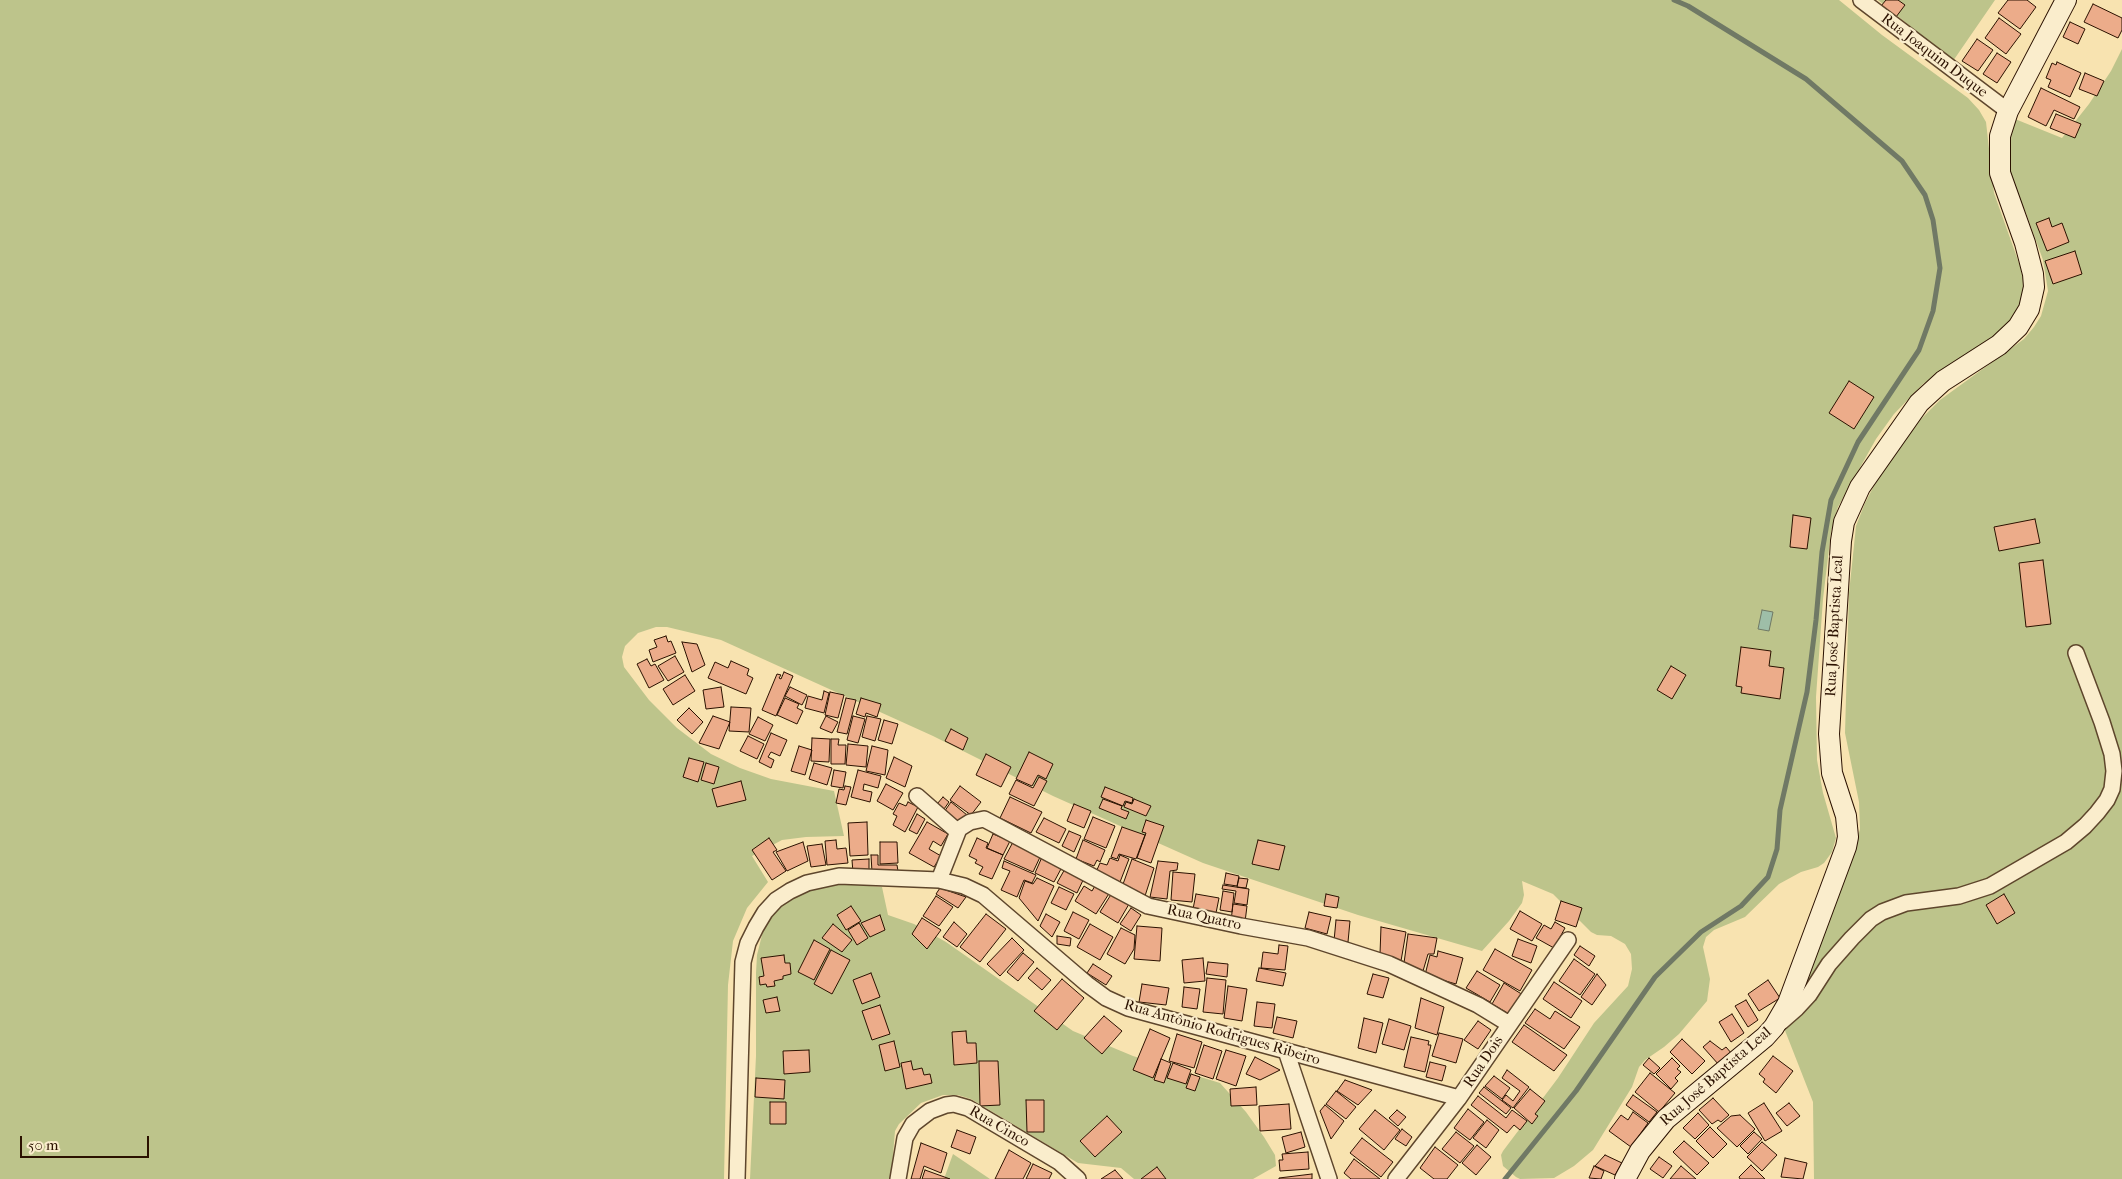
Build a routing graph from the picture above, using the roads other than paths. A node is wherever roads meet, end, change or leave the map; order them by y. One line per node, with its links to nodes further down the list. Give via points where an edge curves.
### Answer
1 (1861, 0): 3 (street, Rua Joaquim Duque)
2 (2066, 0): 3 (street, Rua José Baptista Leal)
3 (2008, 111): 10 (street, Rua José Baptista Leal, via 2000,136 2000,173 2030,259 2034,287 2031,300 2024,318 1999,346 1943,381 1919,403 1860,487 1844,522 1840,540 1829,734 1832,773 1846,816 1848,837 1788,1003)
4 (2076, 653): 10 (street, via 2112,754 2112,789 2097,813 2066,842 1990,886 1959,896 1906,903 1882,912 1862,927 1837,955 1798,1008)
5 (917, 796): 6 (street)
6 (958, 832): 7 (street); 9 (street, Rua Quatro, via 970,822 984,819 1148,906 1308,938 1389,964 1478,1005)
7 (940, 880): 11 (street, Rua Antônio Rodrigues Ribeiro, via 983,895 1106,998 1154,1016); 13 (street, Rua Antônio Rodrigues Ribeiro, via 826,878 790,890 765,912 748,944 744,962)
8 (1568, 940): 9 (street, Rua Dois)
9 (1510, 1024): 12 (street, Rua Dois)
10 (1774, 1027): 18 (street, Rua José Baptista Leal, via 1751,1050 1666,1118 1640,1151)
11 (1286, 1051): 12 (street, Rua Antônio Rodrigues Ribeiro); 16 (street)
12 (1459, 1098): 17 (street, Rua Dois)
13 (737, 1179)
14 (898, 1179): 15 (street, Rua Cinco, via 906,1138 913,1124 930,1111 954,1104 968,1108 1059,1162)
15 (1078, 1179)
16 (1329, 1179)
17 (1396, 1179)
18 (1625, 1179)

